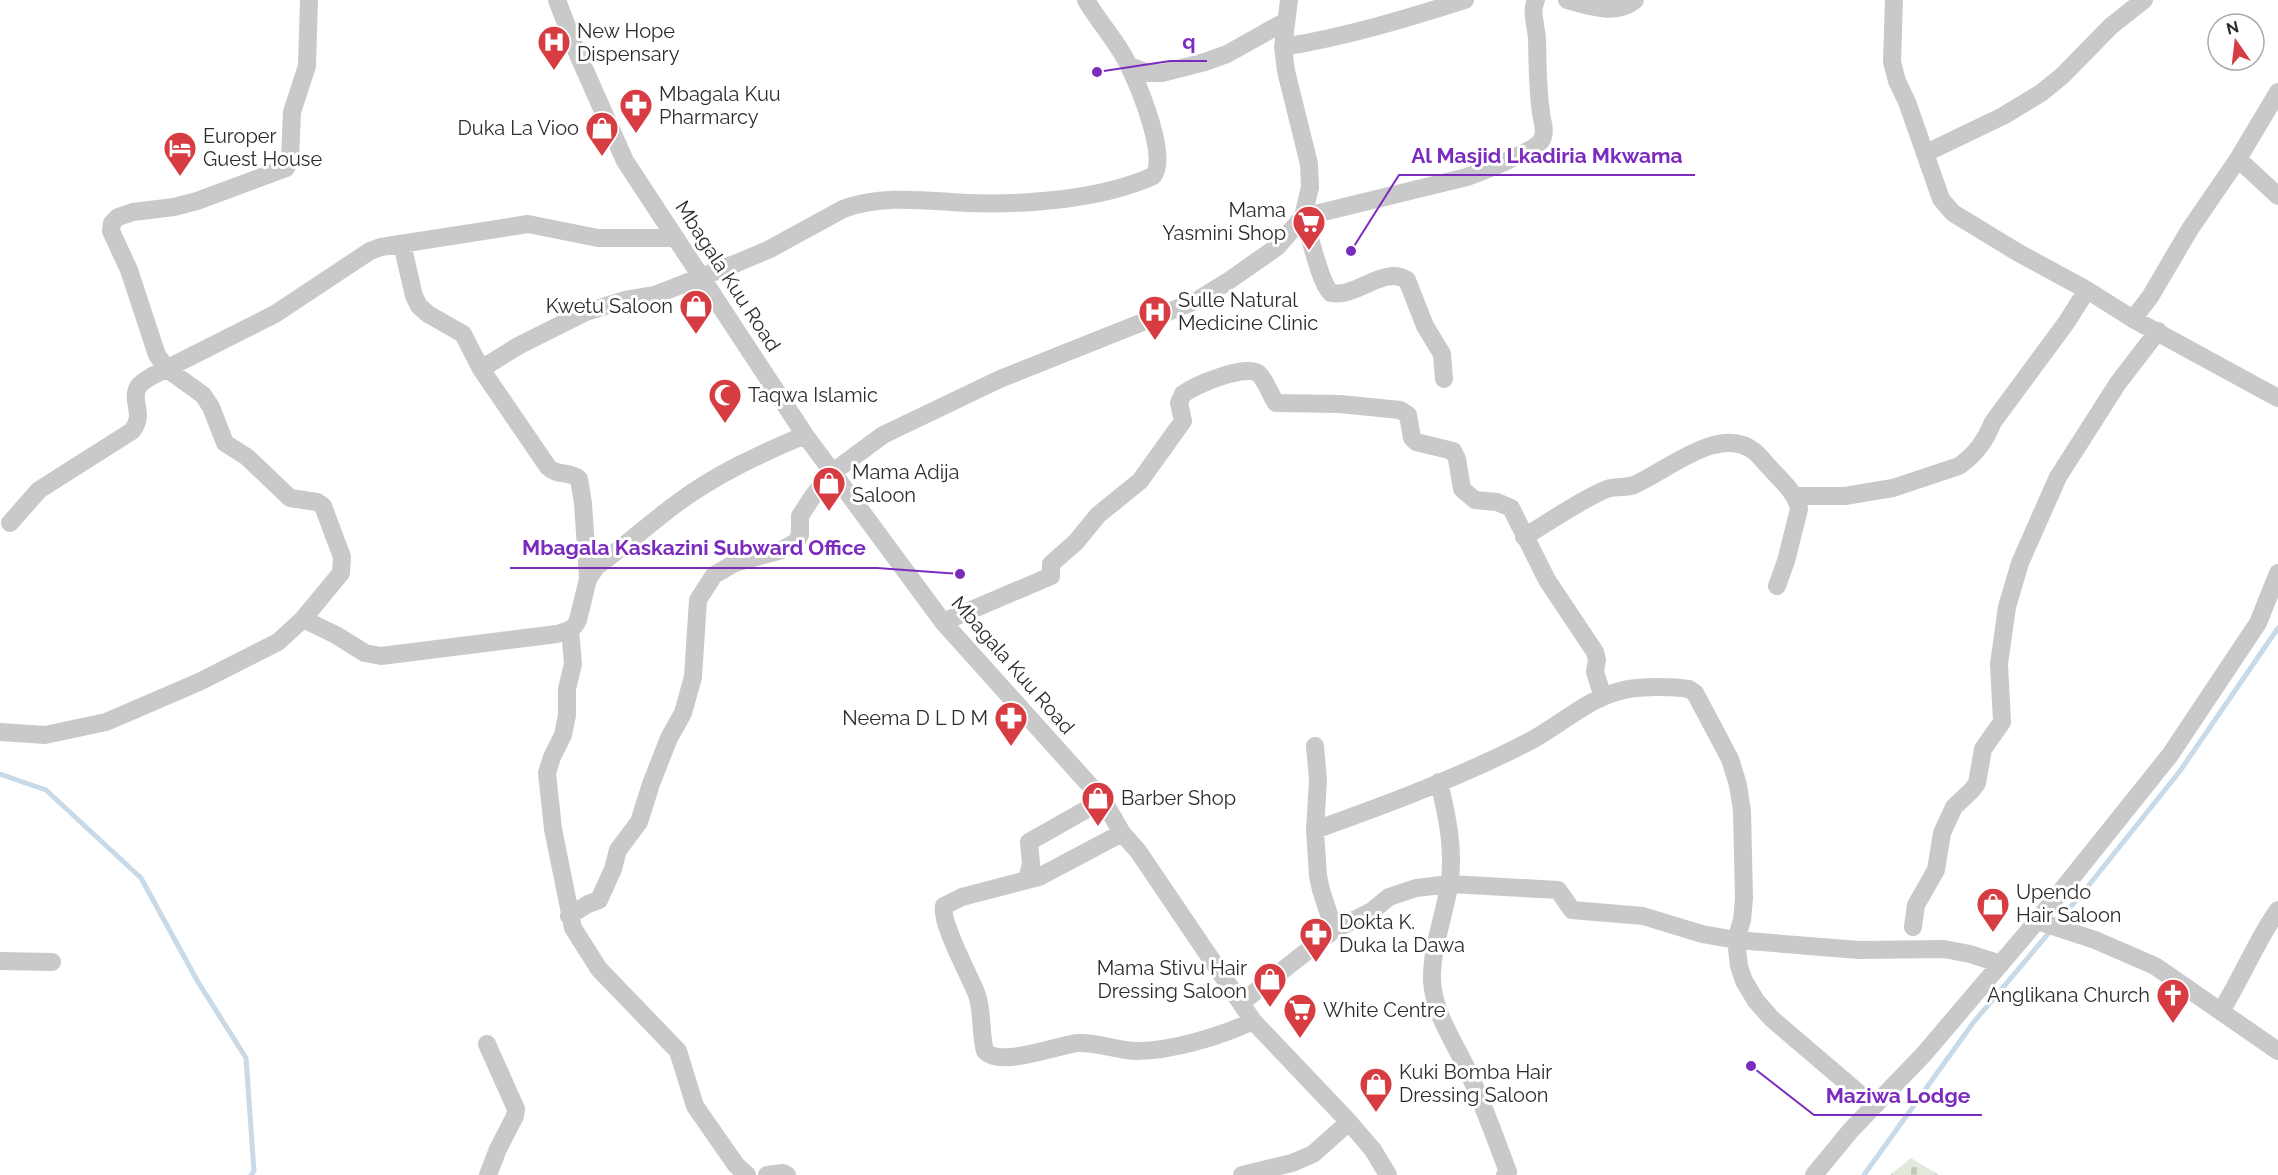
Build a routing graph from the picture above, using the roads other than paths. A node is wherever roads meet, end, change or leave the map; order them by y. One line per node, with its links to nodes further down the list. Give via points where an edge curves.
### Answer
1 (309, 0): 25 (street, via 307,66 292,111 290,159 286,168 197,201 133,212 112,223 111,231 129,270 157,356)
2 (557, 0): 19 (street, Mbagala Kuu Road, via 626,161)
3 (1086, 0): 13 (street)
4 (1289, 0): 11 (street)
5 (1465, 0): 12 (street, via 1372,28)
6 (1536, 0): 18 (street, via 1536,71 1544,126 1540,142 1491,169 1467,177)
7 (1567, 0): 8 (street, via 1611,9)
8 (1635, 0)
9 (1893, 0): 15 (street, via 1892,62)
10 (2144, 0): 15 (street, via 2041,93 2002,117)
11 (1286, 21): 12 (street); 13 (street, via 1205,62 1162,73)
12 (1283, 46): 18 (street, via 1309,164 1310,187)
13 (1130, 66): 21 (street, via 1157,149 1157,170 1153,176 1072,198 1029,203 916,199 856,204 770,249)
14 (2278, 92): 16 (street)
15 (1926, 153): 22 (street, via 1941,199 1953,213)
16 (2238, 159): 17 (street); 23 (street)
17 (2278, 196)
18 (1303, 217): 27 (street, via 1323,281 1331,293 1353,291 1391,275 1407,280 1425,326 1442,354); 30 (street, via 1277,247 1198,300 1000,379 883,435)
19 (676, 238): 20 (street, via 598,238 528,224); 21 (street, Mbagala Kuu Road)
20 (402, 244): 25 (street, via 370,251 276,314); 26 (street, via 419,306 463,334)
21 (702, 276): 26 (street, via 656,295 586,312); 29 (street, Mbagala Kuu Road)
22 (2087, 290): 23 (street); 31 (street, via 1993,422 1985,441 1968,460 1893,488 1845,496)
23 (2133, 319): 24 (street)
24 (2158, 331): 28 (street); 52 (street, via 2058,477 2020,563 2007,607 1999,664 2002,722 1983,749 1977,783 1954,807 1942,833 1936,870 1916,905)
25 (168, 369): 32 (street, via 139,385 139,419 132,430 39,490); 37 (street, via 203,395 225,443 247,457 290,498 324,506 342,566)
26 (481, 369): 35 (street, via 548,467 579,479)
27 (1444, 379)
28 (2278, 398)
29 (805, 435): 30 (street, Mbagala Kuu Road); 35 (street, via 747,460 678,502 597,566)
30 (833, 472): 38 (street, Mbagala Kuu Road); 50 (street, via 800,516 796,542 782,550 735,563 714,575 704,588 698,600 692,686 654,774 642,815 618,850 599,900)
31 (1794, 496): 33 (street, via 1753,450 1737,443 1719,444 1701,449 1634,485 1610,488 1591,496); 36 (street, via 1799,508)
32 (10, 523)
33 (1524, 537): 38 (street, via 1511,508 1475,500 1462,489 1453,451 1412,438 1409,417 1404,411 1276,403 1261,375 1247,369 1183,393 1179,403 1183,421 1140,482 1098,515 1076,542 1056,558 1051,564 1051,576); 40 (street, via 1547,580 1595,651 1595,672)
34 (2277, 578): 51 (street, via 2258,622 2170,755)
35 (588, 579): 39 (street, via 578,621)
36 (1777, 586)
37 (303, 619): 39 (street, via 365,653 381,656); 41 (street, via 269,647 106,722 45,735)
38 (943, 622): 44 (street, Mbagala Kuu Road)
39 (570, 630): 50 (street, via 573,664 567,689 567,715 547,773)
40 (1603, 698): 43 (street, via 1532,740); 54 (street, via 1630,689 1685,688 1695,693 1730,759 1738,785 1744,898)
41 (0, 732)
42 (1315, 746): 45 (street)
43 (1439, 782): 45 (street); 48 (street, via 1448,827)
44 (1103, 800): 46 (street, Mbagala Kuu Road); 47 (street, via 1029,842 1031,864)
45 (1315, 830): 53 (street, via 1321,890)
46 (1122, 833): 47 (street); 58 (street, Mbagala Kuu Road)
47 (1027, 880): 60 (street, via 962,897 946,904 943,910 978,997 984,1049 990,1056 1006,1058 1082,1043 1154,1050 1220,1035)
48 (1450, 884): 53 (street, via 1416,888 1389,897 1372,911); 54 (street, via 1558,890 1572,910 1643,916); 71 (street, via 1433,962 1434,994 1508,1172)
49 (2278, 910): 59 (street, via 2262,932)
50 (569, 916): 66 (street, via 576,935 599,969 678,1050 695,1106)
51 (2037, 921): 57 (street); 59 (street, via 2155,966)
52 (1912, 927)
53 (1334, 930): 58 (street)
54 (1736, 940): 57 (street, via 1859,950 1944,949); 63 (street, via 1739,966 1756,1001)
55 (0, 961): 56 (street)
56 (52, 962)
57 (2001, 964): 63 (street)
58 (1241, 1003): 60 (street, Mbagala Kuu Road)
59 (2221, 1011): 62 (street)
60 (1253, 1022): 64 (street, Mbagala Kuu Road)
61 (487, 1044): 65 (street, via 516,1113)
62 (2278, 1051)
63 (1874, 1106): 72 (street)
64 (1349, 1122): 69 (street, via 1313,1154); 70 (street, Mbagala Kuu Road)
65 (488, 1175)
66 (747, 1175)
67 (767, 1175): 68 (street)
68 (787, 1175)
69 (1242, 1175)
70 (1388, 1175)
71 (1505, 1175)
72 (1814, 1175)

